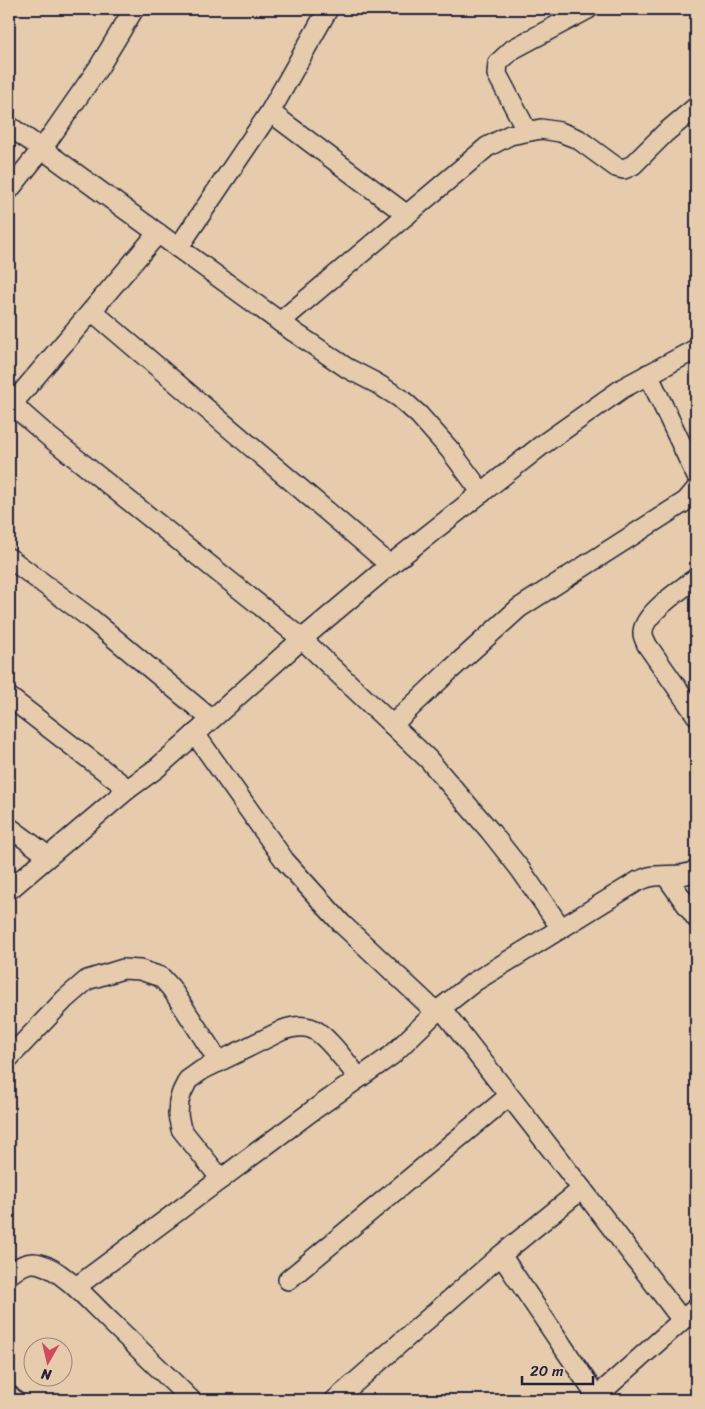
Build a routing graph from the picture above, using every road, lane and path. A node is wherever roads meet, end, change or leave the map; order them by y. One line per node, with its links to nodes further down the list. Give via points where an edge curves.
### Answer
1 (134, 9): 8 (street, via 99,68)
2 (328, 9): 5 (street)
3 (588, 9): 7 (street, via 513,48 498,62 497,74)
4 (696, 107): 7 (street, via 633,165 624,169 616,167 578,139 560,132)
5 (270, 112): 10 (street); 12 (street)
6 (9, 126): 8 (street)
7 (527, 130): 10 (street, via 510,134 487,147)
8 (42, 149): 9 (street); 11 (street)
9 (9, 190)
10 (407, 215): 14 (street)
11 (158, 233): 12 (street); 13 (street)
12 (178, 248): 14 (street)
13 (92, 311): 17 (street); 22 (street)
14 (280, 322): 20 (street, via 347,368 400,398 450,450)
15 (696, 349): 16 (street)
16 (648, 374): 18 (street); 20 (street, via 542,445)
17 (11, 401): 24 (street, via 48,436)
18 (696, 475)
19 (696, 489): 28 (street, via 686,501 519,608)
20 (482, 493): 22 (street)
21 (9, 558): 27 (street, via 90,618)
22 (390, 565): 24 (street)
23 (696, 578): 26 (street, via 654,612 644,624 643,634)
24 (302, 639): 27 (street); 28 (street)
25 (9, 697): 30 (street)
26 (696, 715)
27 (211, 719): 29 (street)
28 (392, 725): 37 (street, via 428,759 490,831)
29 (195, 734): 30 (street); 38 (street, via 285,861 342,924)
30 (128, 789): 32 (street)
31 (9, 827): 32 (street)
32 (48, 856): 35 (street)
33 (696, 870): 34 (street)
34 (666, 876): 36 (street); 37 (street, via 650,876 638,881)
35 (9, 890)
36 (696, 918)
37 (561, 928): 38 (street, via 474,982)
38 (438, 1010): 41 (street, via 392,1055); 42 (street)
39 (9, 1058): 40 (street, via 87,980 123,969 140,970 161,977)
40 (219, 1062): 41 (street, via 296,1026 312,1028 325,1037); 43 (street, via 188,1080 179,1101 178,1115 181,1129)
41 (359, 1078): 43 (street)
42 (509, 1096): 44 (street); 47 (street)
43 (221, 1179): 48 (street)
44 (582, 1188): 45 (street); 49 (street)
45 (501, 1255): 51 (street); 54 (street)
46 (9, 1275): 48 (street, via 28,1263 39,1263)
47 (288, 1280)
48 (76, 1287): 53 (street)
49 (689, 1314): 51 (street)
50 (9, 1395): 52 (street)
51 (598, 1398)
52 (14, 1400)
53 (191, 1400)
54 (335, 1400)

